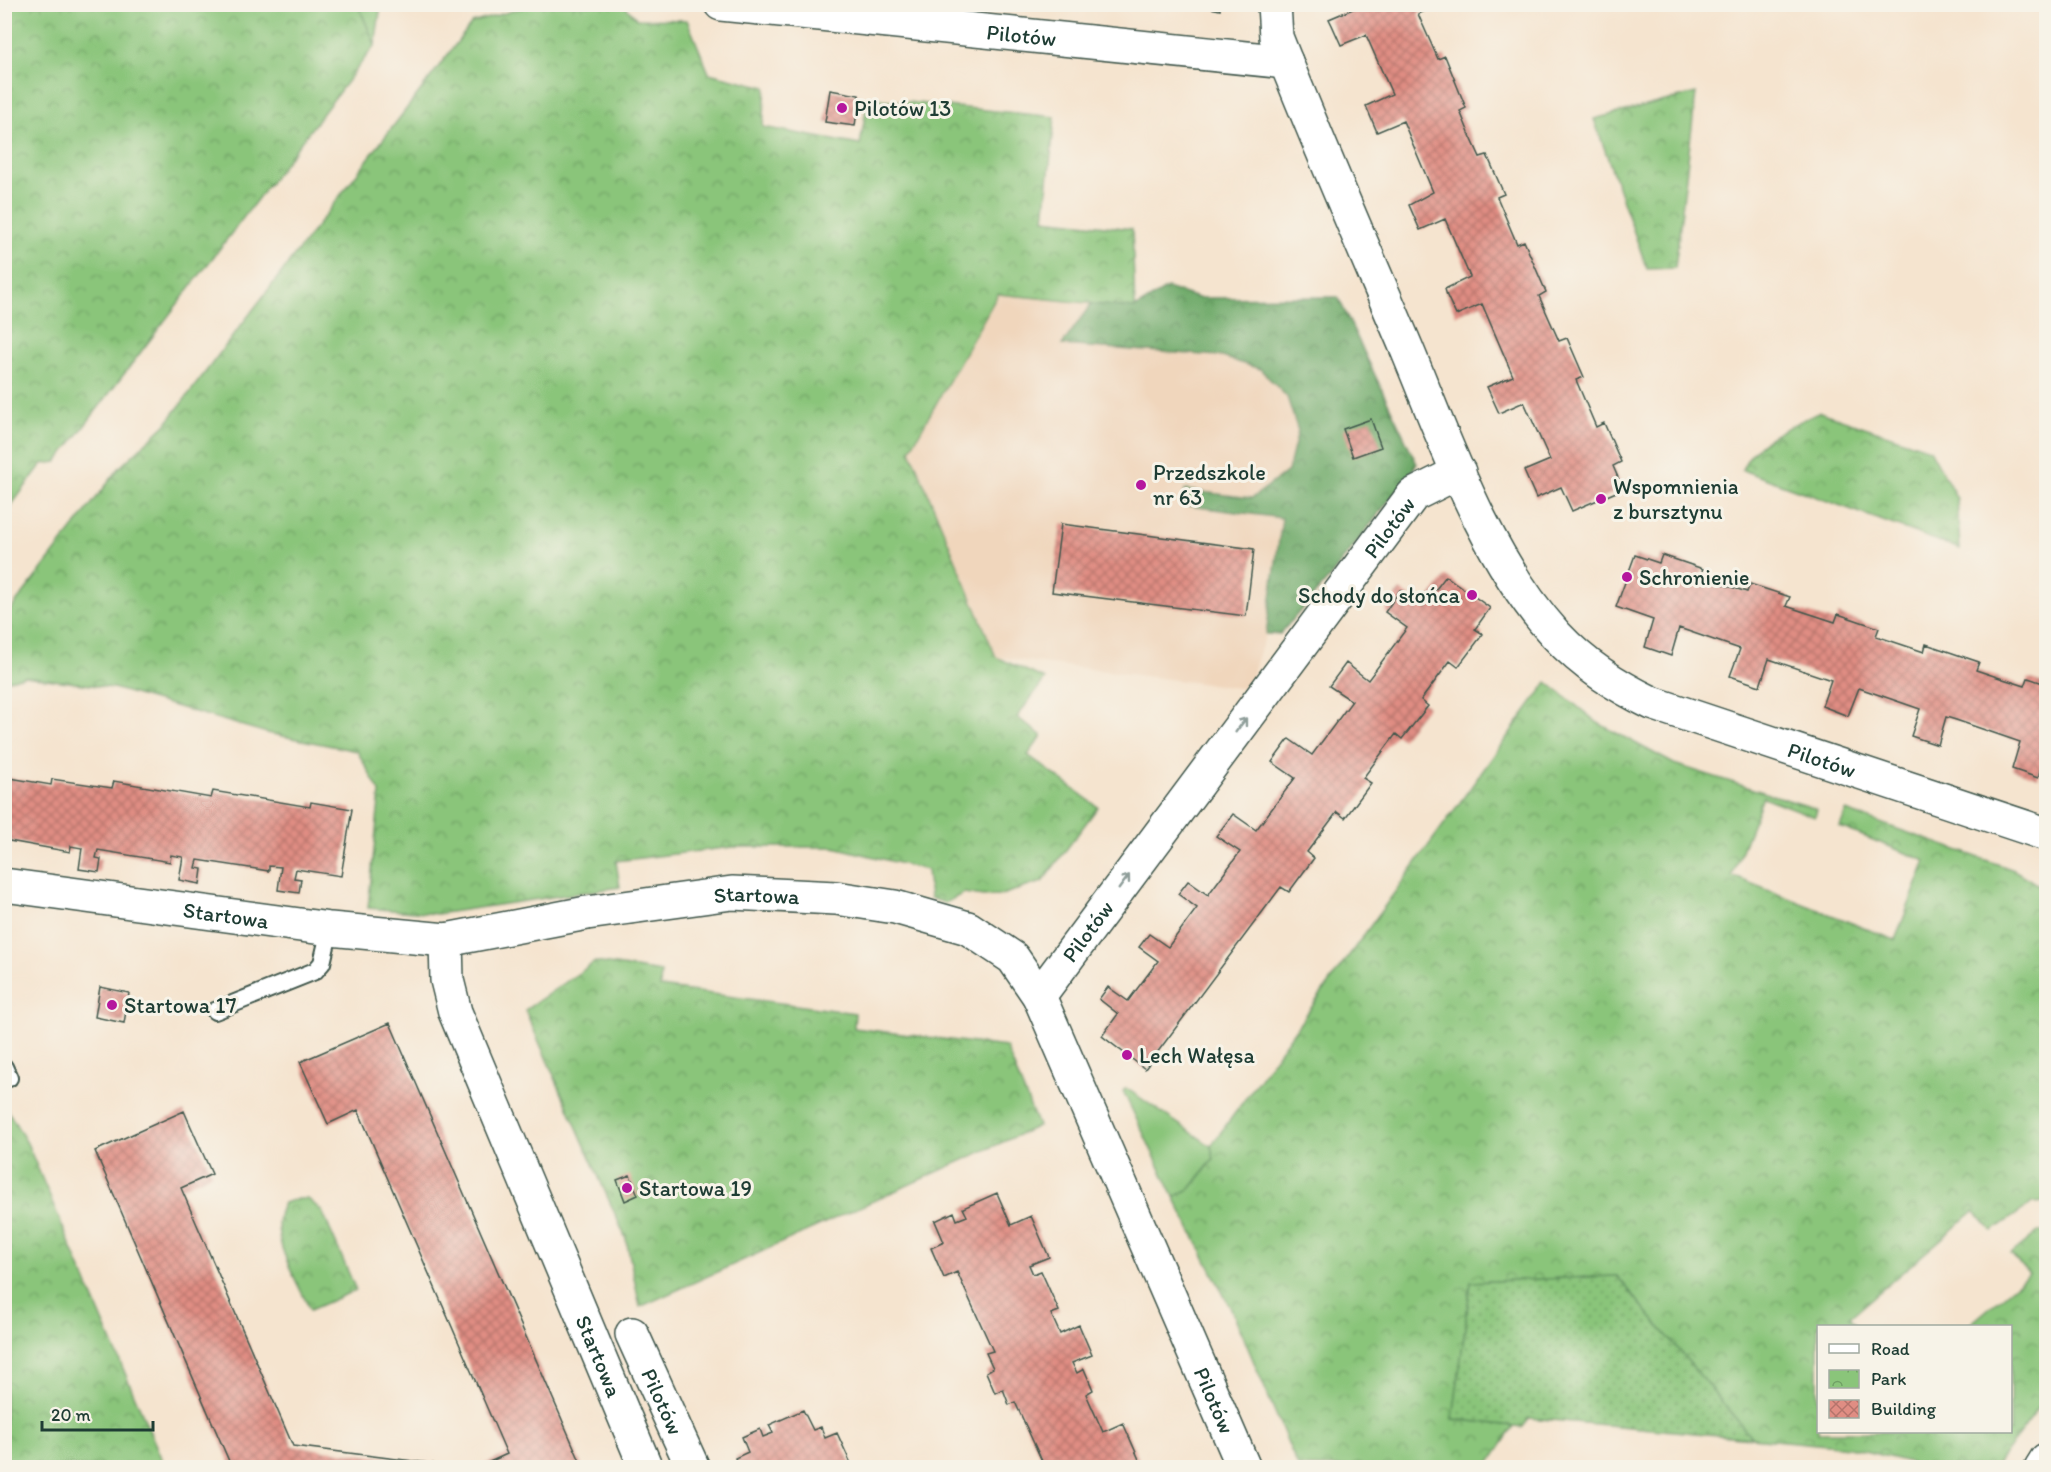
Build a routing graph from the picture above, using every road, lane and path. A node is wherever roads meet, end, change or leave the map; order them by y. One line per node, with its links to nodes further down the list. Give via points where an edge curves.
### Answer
1 (721, 4): 3 (street, Pilotów)
2 (1274, 4): 3 (street, Pilotów, via 1276,37)
3 (1286, 62): 4 (street, Pilotów)
4 (1459, 472): 5 (street, Pilotów, via 1523,592 1580,659 1615,685 1652,703); 9 (street, Pilotów, one-way to 4, via 1413,495)
5 (2046, 834)
6 (4, 885): 7 (street, Startowa)
7 (330, 929): 8 (street, Startowa); 10 (lane, via 322,963 315,971)
8 (446, 940): 9 (street, Startowa, via 587,913 732,894 836,898 895,907 968,928 1012,958); 13 (street, Startowa, via 447,980 455,1012)
9 (1039, 996): 15 (street, Pilotów)
10 (215, 1011)
11 (632, 1334): 14 (street, Pilotów)
12 (2046, 1460): 16 (street)
13 (646, 1467)
14 (693, 1467)
15 (1244, 1467)
16 (2041, 1467)

